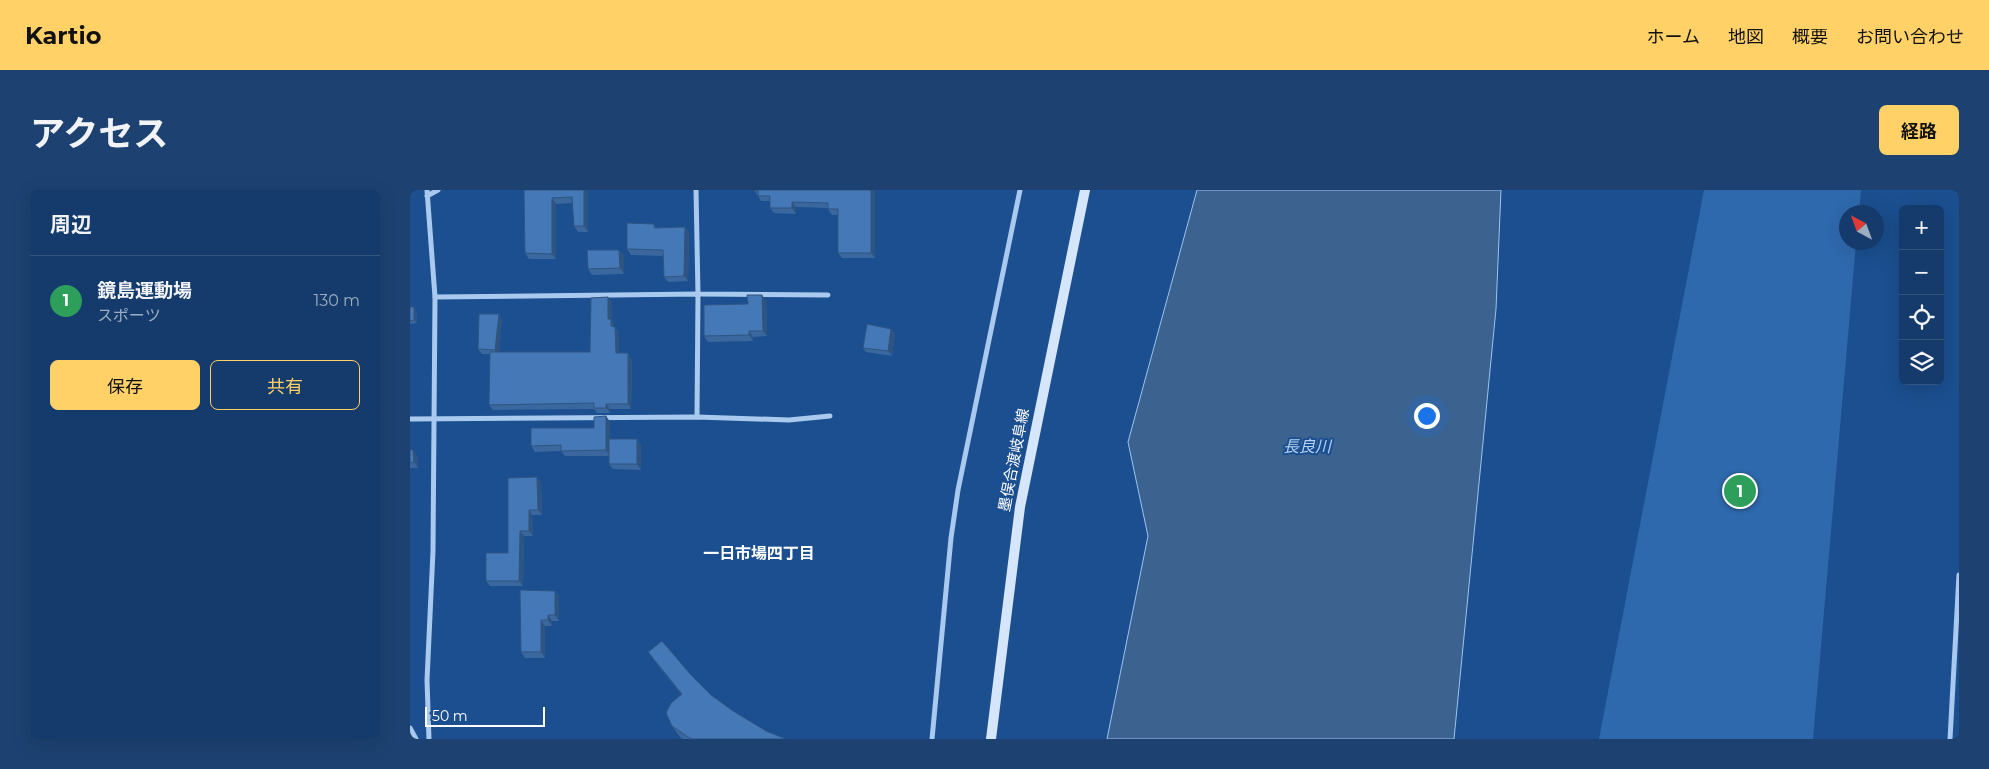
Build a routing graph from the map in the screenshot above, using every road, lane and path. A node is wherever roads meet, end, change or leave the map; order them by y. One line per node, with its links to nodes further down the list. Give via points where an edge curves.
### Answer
1 (438, 190): 5 (street)
2 (696, 190): 6 (street)
3 (1020, 190): 17 (street, via 958,490)
4 (1085, 190): 18 (main road, 墨俣合渡岐阜線, via 1020,507)
5 (427, 193): 8 (street)
6 (698, 294): 7 (street); 8 (street); 10 (street)
7 (828, 295)
8 (435, 297): 12 (street)
9 (830, 416): 10 (street, via 789,420)
10 (697, 417): 12 (street)
11 (410, 419): 12 (street)
12 (434, 420): 16 (street, via 433,551 427,680)
13 (1959, 575): 19 (street)
14 (410, 728): 15 (street)
15 (416, 739)
16 (429, 739)
17 (932, 739)
18 (991, 739)
19 (1950, 739)

